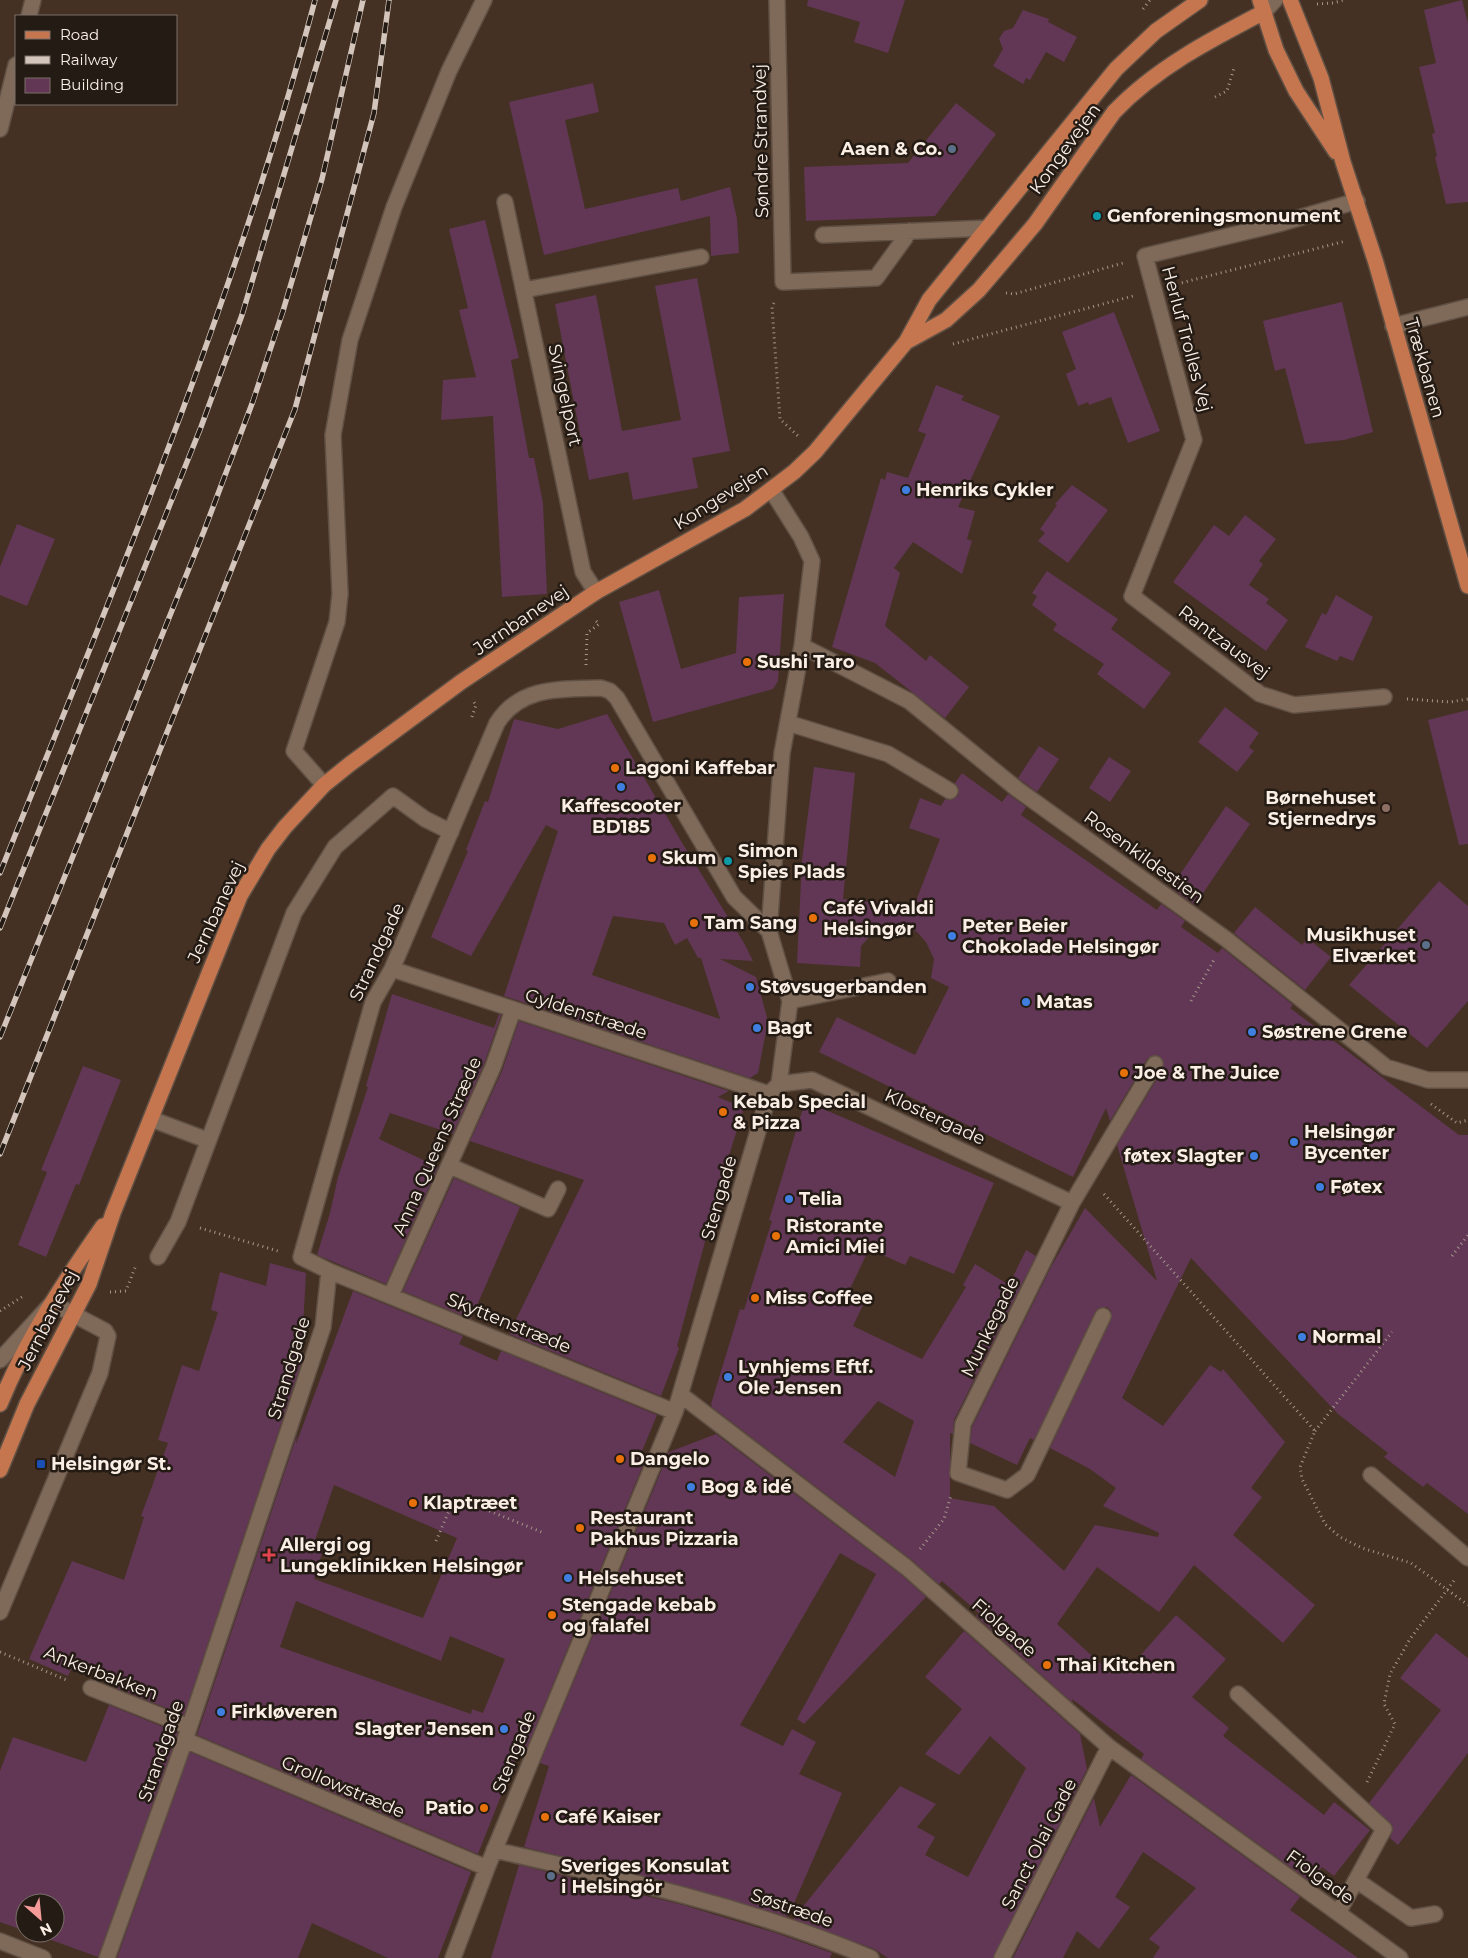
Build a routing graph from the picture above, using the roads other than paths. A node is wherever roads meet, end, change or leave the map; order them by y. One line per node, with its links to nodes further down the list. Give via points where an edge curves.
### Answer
1 (33, 0): 8 (street)
2 (484, 0): 29 (street, via 450,71 394,207 350,340 333,435 340,594 337,622 294,751)
3 (777, 0): 15 (street, Søndre Strandvej, via 783,282 876,278)
4 (1200, 0): 14 (main road, Kongevejen, via 1156,31 1116,69)
5 (1275, 0): 7 (street, Kongevejen)
6 (1290, 0): 11 (main road, Trækbanen, via 1320,78)
7 (1262, 6): 11 (main road, Trækbanen, via 1276,50 1296,91); 21 (main road, Kongevejen, via 1129,96 1114,112 1035,224 979,290 946,320)
8 (29, 15)
9 (15, 69): 10 (street)
10 (0, 129)
11 (1343, 162): 12 (main road, Trækbanen)
12 (1357, 201): 20 (main road, Trækbanen); 22 (street, Herluf Trolles Vej, via 1302,218 1146,256)
13 (505, 202): 18 (street, Svingelport)
14 (988, 228): 15 (street); 21 (main road, Kongevejen, via 929,300)
15 (910, 231): 16 (street)
16 (823, 234)
17 (700, 257): 18 (street)
18 (524, 290): 25 (street, Svingelport, via 583,572)
19 (1468, 307): 20 (street)
20 (1393, 326): 24 (main road, Trækbanen)
21 (906, 342): 23 (main road, Kongevejen, via 815,452)
22 (1194, 440): 27 (street, Rantzausvej, via 1132,596 1260,694 1294,705)
23 (772, 491): 25 (main road, Kongevejen, via 718,525); 26 (street, Stengade, via 812,561)
24 (1468, 586)
25 (596, 592): 29 (main road, Jernbanevej, via 461,682)
26 (802, 646): 28 (street, Stengade); 38 (street, Rosenkildestien, via 909,701 1017,789 1226,939 1386,1067 1428,1080)
27 (1384, 697)
28 (788, 722): 30 (street, via 888,754); 32 (street, Stengade, via 781,768)
29 (324, 785): 40 (main road, Jernbanevej, via 268,849 240,896)
30 (950, 792)
31 (451, 832): 32 (street, Strandgade, via 505,710 538,693 601,688 617,698 734,897); 33 (street, Strandgade); 41 (street, via 426,820 393,796 335,847 294,913)
32 (769, 931): 35 (street, Stengade)
33 (392, 969): 36 (street, Gyldenstræde); 47 (street, Strandgade, via 372,1002 300,1257)
34 (888, 981): 35 (street)
35 (790, 1001): 39 (street, Stengade)
36 (513, 1010): 39 (street, Gyldenstræde); 42 (street, Anna Queens Stræde, via 493,1067)
37 (1155, 1064): 44 (street, Munkegade)
38 (1468, 1080)
39 (774, 1089): 44 (street, Klostergade, via 812,1080); 53 (street, Stengade)
40 (151, 1119): 41 (street); 45 (main road, Jernbanevej)
41 (208, 1140): 46 (street, via 178,1222)
42 (450, 1166): 43 (street, via 548,1209); 48 (street, Anna Queens Stræde)
43 (558, 1189)
44 (1072, 1202): 51 (street, Munkegade, via 963,1424 958,1473 1007,1490 1027,1475)
45 (113, 1213): 49 (main road, Jernbanevej); 50 (main road, Jernbanevej, via 90,1284)
46 (158, 1257)
47 (329, 1271): 48 (street, Skyttenstræde); 62 (street, Strandgade, via 324,1327)
48 (391, 1295): 55 (street, Skyttenstræde)
49 (52, 1303): 50 (street); 52 (street); 54 (main road, Jernbanevej, via 16,1367)
50 (72, 1315): 56 (main road, Jernbanevej, via 27,1404); 59 (street, via 105,1331 108,1336 100,1373)
51 (1103, 1316)
52 (0, 1360)
53 (681, 1395): 55 (street, Stengade); 63 (street, Fiolgade, via 906,1567)
54 (0, 1404)
55 (674, 1412): 64 (street, Stengade, via 608,1560)
56 (0, 1470)
57 (1371, 1475): 58 (street)
58 (1468, 1558)
59 (0, 1612)
60 (91, 1688): 62 (street, Ankerbakken)
61 (1238, 1694): 66 (street, via 1384,1829)
62 (187, 1733): 65 (street, Grollowstræde); 72 (street, Strandgade)
63 (1109, 1747): 67 (street, Fiolgade); 75 (street, Sanct Olai Gade)
64 (494, 1850): 65 (street, Stengade); 70 (street, Søstræde, via 746,1911)
65 (487, 1868): 73 (street, Stengade)
66 (1356, 1880): 67 (street); 68 (street, via 1411,1918)
67 (1338, 1913): 76 (street, Fiolgade)
68 (1435, 1914)
69 (0, 1941): 71 (street)
70 (846, 1953): 74 (street, Søstræde)
71 (43, 1958)
72 (107, 1958)
73 (453, 1958)
74 (871, 1958)
75 (1002, 1958)
76 (1400, 1958)

